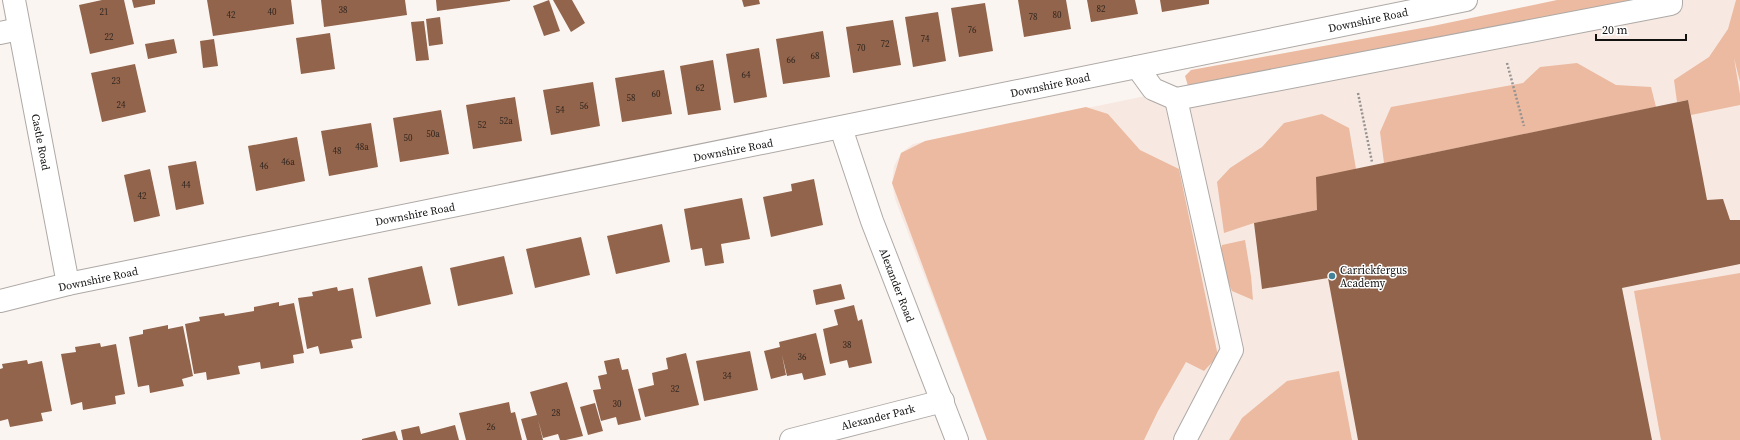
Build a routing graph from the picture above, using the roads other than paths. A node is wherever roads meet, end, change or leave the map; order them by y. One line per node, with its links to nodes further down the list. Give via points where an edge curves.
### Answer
1 (14, 0): 4 (street, Castle Road)
2 (1466, 0): 5 (street, Downshire Road)
3 (1671, 0): 6 (street, via 1671,4)
4 (10, 31): 8 (street, Castle Road)
5 (1138, 67): 6 (street, via 1153,89); 7 (street, Downshire Road)
6 (1176, 99): 13 (street, via 1232,350)
7 (841, 128): 8 (street, Downshire Road); 10 (street, Alexander Road, via 872,220)
8 (68, 284): 9 (street, Downshire Road)
9 (0, 301)
10 (942, 401): 11 (street, Alexander Park); 12 (street, Alexander Road)
11 (790, 440)
12 (957, 440)
13 (1186, 440)

